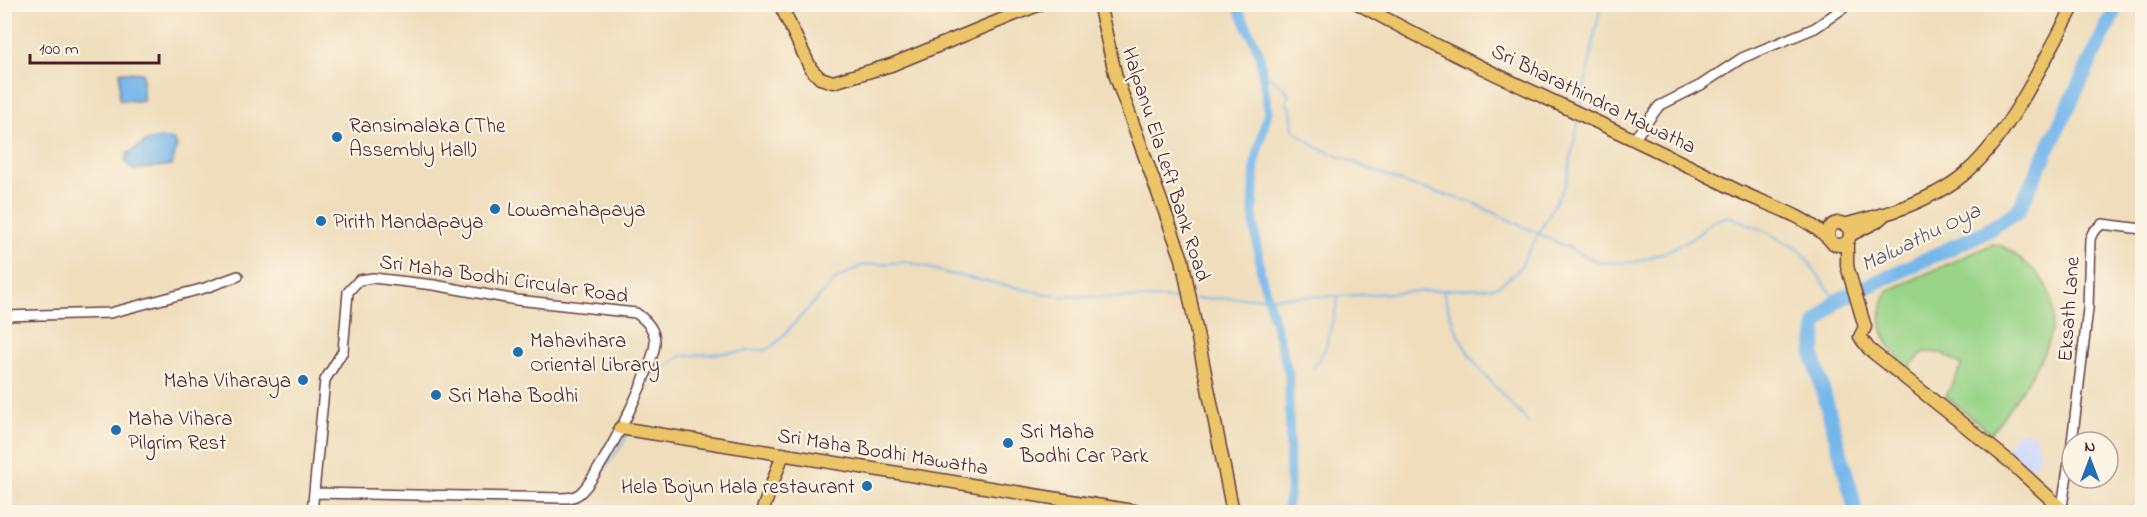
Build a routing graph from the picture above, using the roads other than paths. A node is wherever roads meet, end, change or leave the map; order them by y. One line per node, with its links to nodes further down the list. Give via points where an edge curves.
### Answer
1 (780, 4): 2 (main road, via 811,69 820,78 833,82 891,64)
2 (1040, 4)
3 (1099, 4): 21 (main road, Halpanu Ela Left Bank Road, via 1109,54 1168,216 1188,288)
4 (1849, 4): 7 (street, via 1815,28 1742,58 1659,106)
5 (2075, 4): 9 (main road, via 2009,119 1963,176 1884,215 1868,216)
6 (1360, 5): 7 (main road, Sri Bharathindra Mawatha, via 1570,111)
7 (1635, 138): 9 (main road, Sri Bharathindra Mawatha, via 1738,191)
8 (2142, 229): 13 (street, Eksath Lane, via 2102,224 2090,239 2088,309)
9 (1840, 235): 17 (main road, via 1865,327 1860,337 1881,361 1999,453)
10 (238, 276): 11 (street, via 110,313)
11 (4, 316)
12 (620, 428): 14 (main road, Sri Maha Bodhi Mawatha); 16 (street, Sri Maha Bodhi Circular Road, via 591,481 571,498); 16 (street, Sri Maha Bodhi Circular Road, via 654,350 653,332 636,313 365,278 354,282 348,292 343,351 325,380)
13 (2074, 430)
14 (783, 454): 19 (main road); 20 (main road, Sri Maha Bodhi Mawatha)
15 (2066, 490): 17 (street, Eksath Lane)
16 (314, 493): 18 (street, Sri Maha Bodhi Circular Road)
17 (2063, 512)
18 (312, 513)
19 (762, 513)
20 (1139, 513)
21 (1233, 513)

